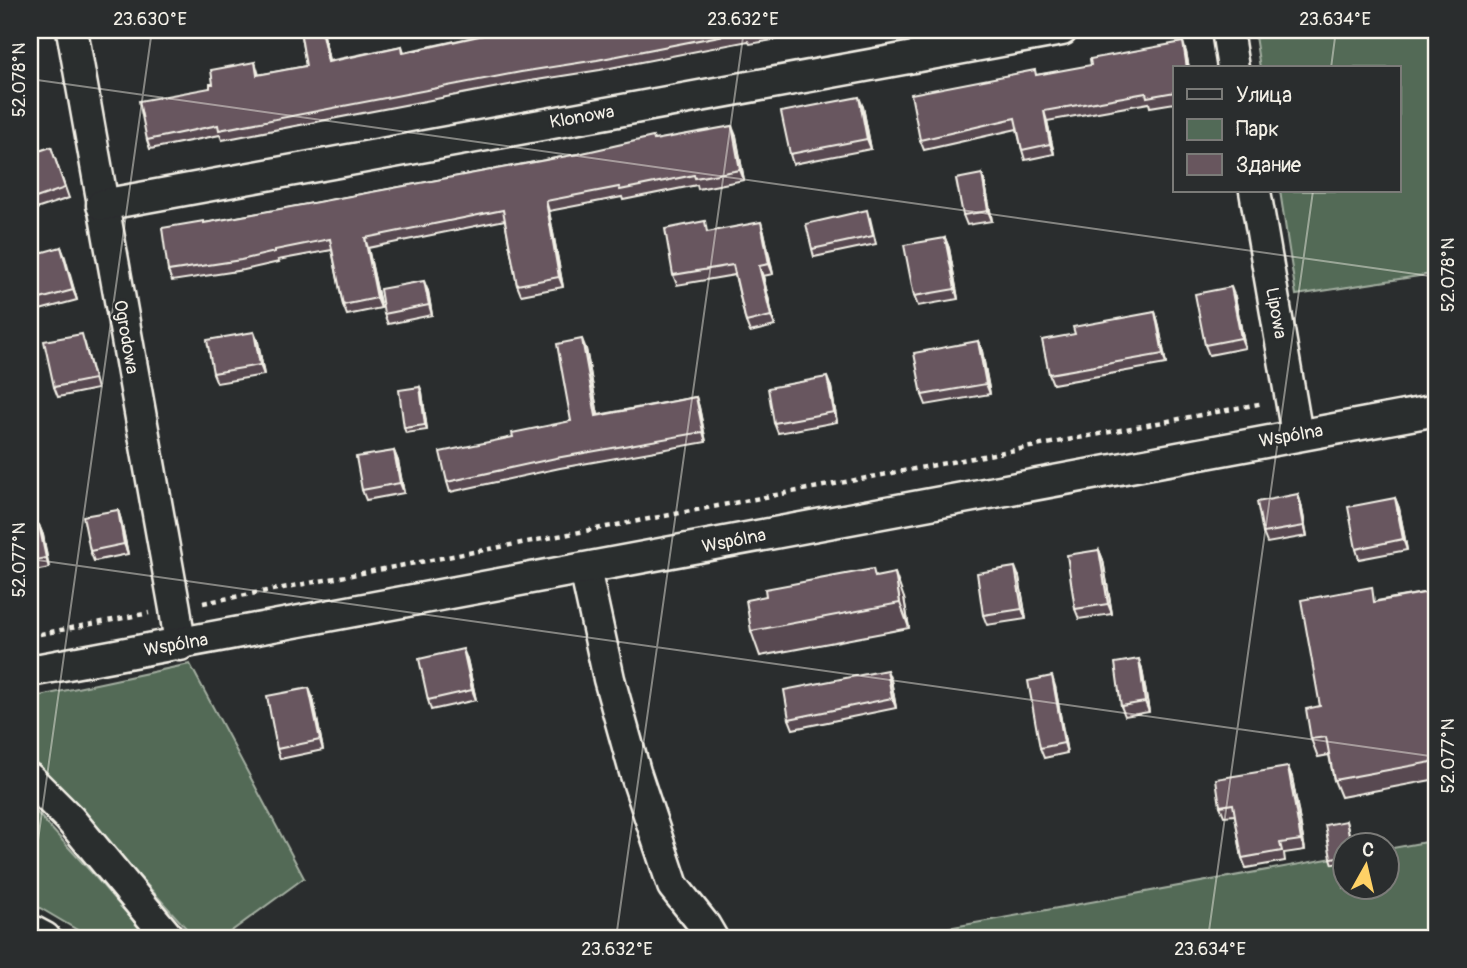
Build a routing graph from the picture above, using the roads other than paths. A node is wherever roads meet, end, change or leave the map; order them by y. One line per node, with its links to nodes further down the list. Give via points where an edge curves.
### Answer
1 (72, 30): 6 (street, Ogrodowa)
2 (1062, 30): 6 (street, Klonowa)
3 (1227, 30): 4 (street)
4 (1233, 66)
5 (1255, 192): 8 (street, Lipowa)
6 (102, 205): 10 (street, Ogrodowa)
7 (1437, 410): 8 (street, Wspólna)
8 (1297, 435): 9 (street, Wspólna)
9 (585, 569): 10 (street, Wspólna); 16 (street, via 609,679 673,886)
10 (180, 645): 11 (street, Wspólna)
11 (30, 671)
12 (30, 779): 15 (street, via 70,819)
13 (30, 930): 14 (street)
14 (45, 938)
15 (169, 938)
16 (712, 938)

